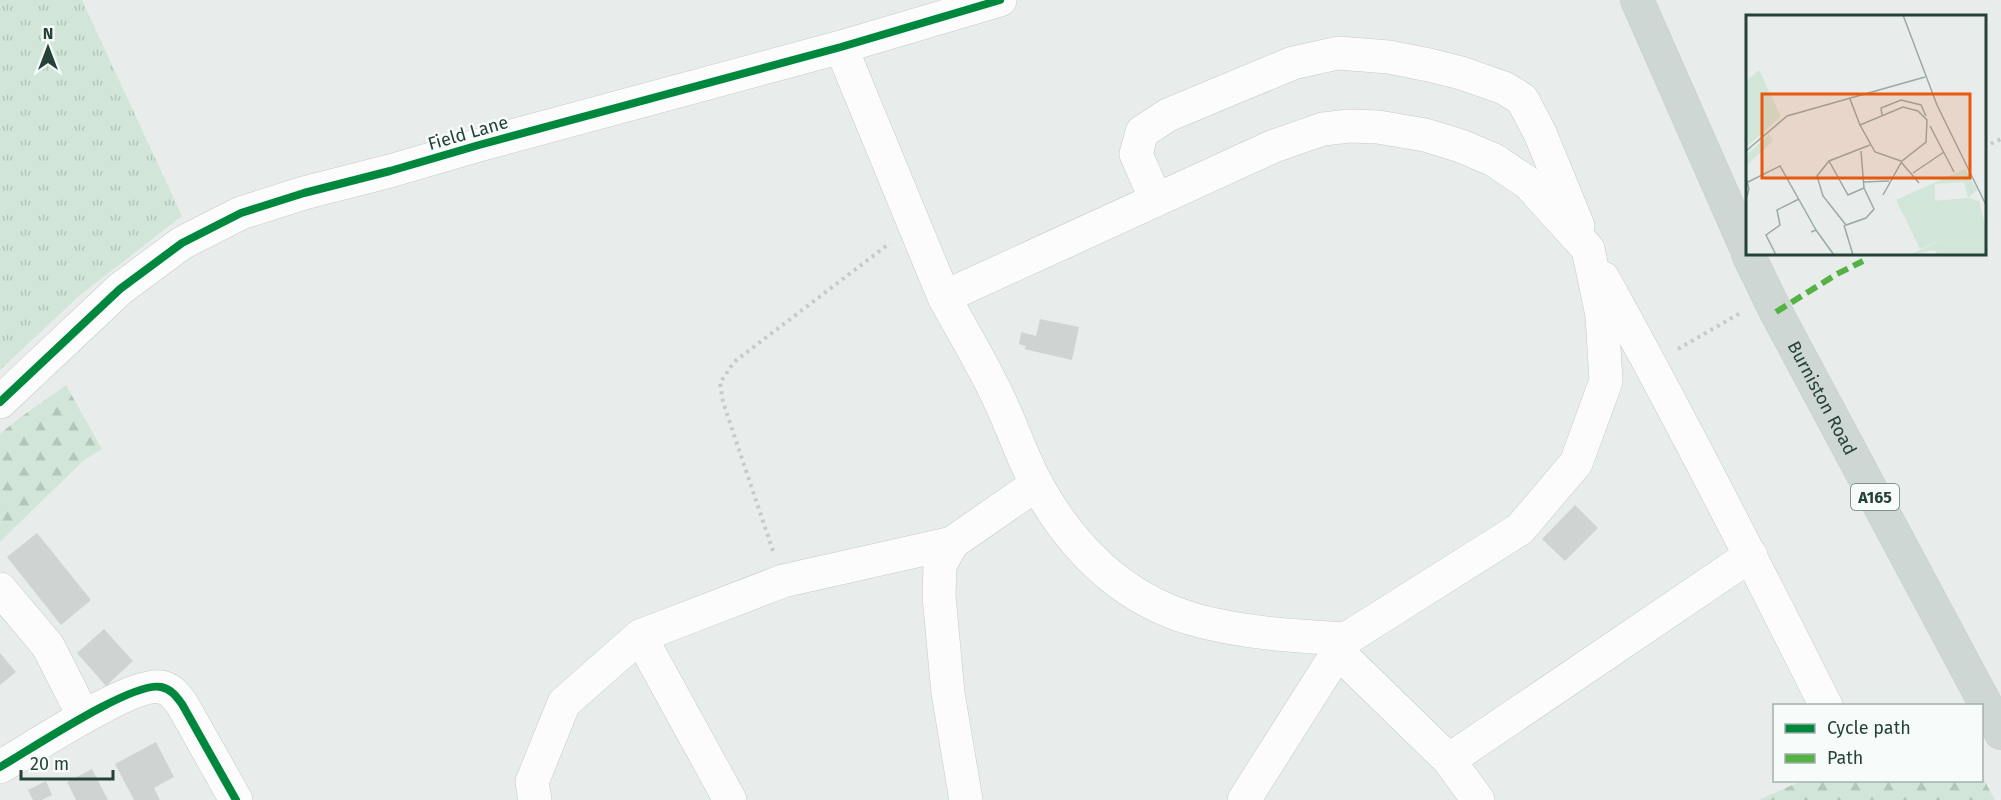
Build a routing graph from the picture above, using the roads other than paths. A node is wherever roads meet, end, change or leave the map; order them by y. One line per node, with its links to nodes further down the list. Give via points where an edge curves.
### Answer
1 (1000, 0): 3 (street, Field Lane)
2 (1637, 0): 5 (main road, Burniston Road / A165)
3 (841, 47): 8 (street); 9 (street, Field Lane, via 241,213 182,243 120,289)
4 (1156, 200): 6 (street, via 1274,146 1323,129 1378,127 1425,135 1494,160 1528,183); 6 (street, via 1136,154 1142,132 1168,115 1293,63 1338,53 1389,57 1461,73 1522,99); 8 (street)
5 (1746, 248)
6 (1588, 249): 12 (street); 15 (street, via 1602,315 1606,381 1576,463 1520,529)
7 (1749, 255): 18 (main road, Burniston Road / A165)
8 (944, 297): 10 (street, via 998,396)
9 (0, 402)
10 (1037, 484): 11 (street); 15 (street, via 1085,554 1149,601 1191,618)
11 (952, 543): 14 (street, via 783,581); 24 (street, via 940,565 939,596 948,693)
12 (1751, 555): 16 (street); 19 (street)
13 (0, 589): 17 (street, via 48,646)
14 (640, 636): 22 (street, via 564,703 532,782); 23 (street)
15 (1342, 645): 19 (street); 25 (street)
16 (1826, 704)
17 (84, 717): 20 (street); 21 (street, via 146,688 160,687 173,692)
18 (2001, 733)
19 (1449, 760): 26 (street)
20 (0, 767)
21 (236, 800)
22 (535, 800)
23 (730, 800)
24 (966, 800)
25 (1244, 800)
26 (1478, 800)

